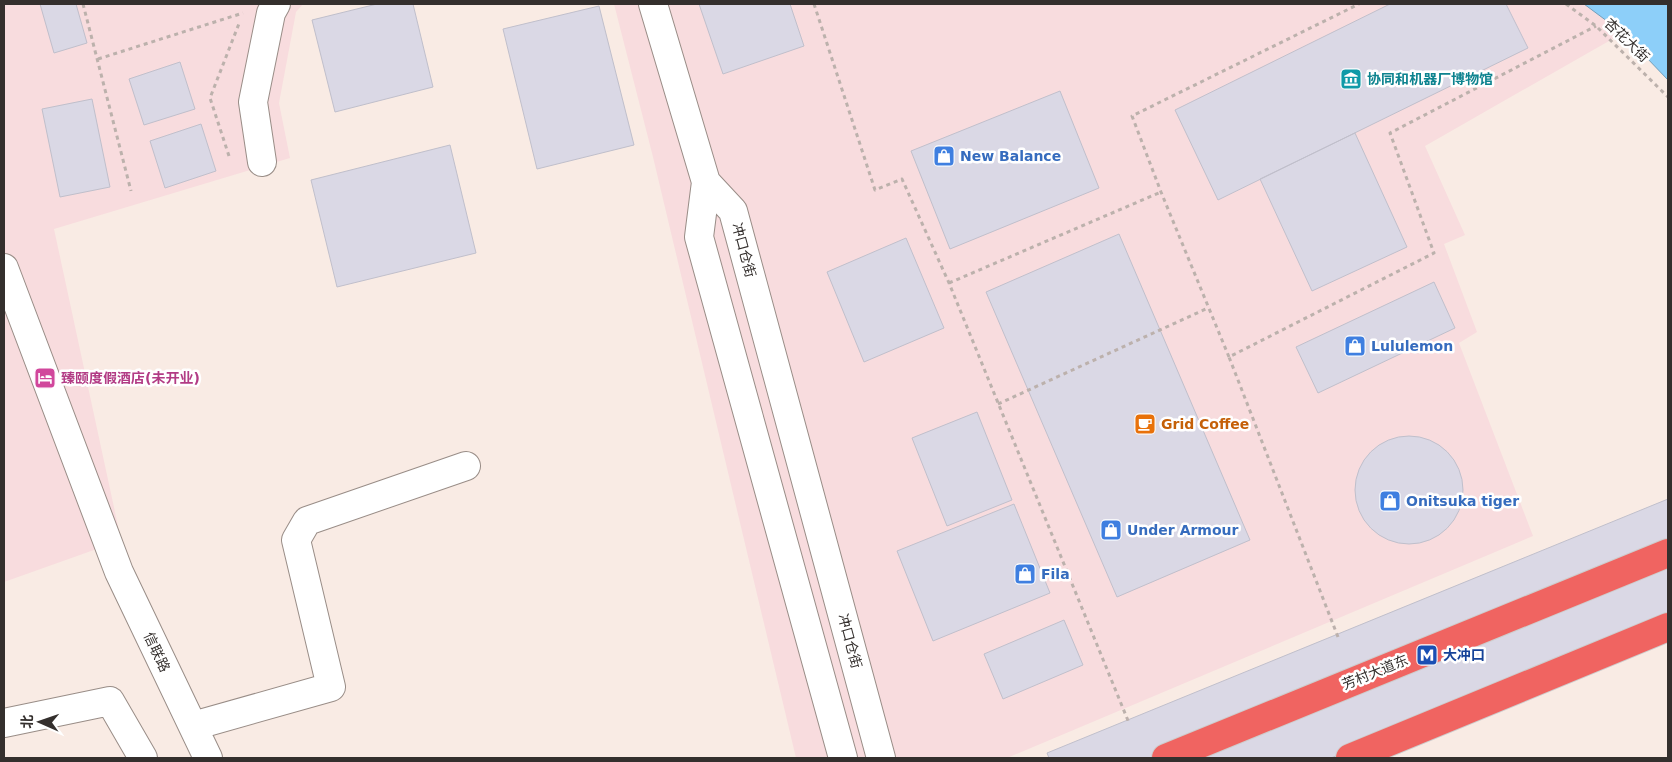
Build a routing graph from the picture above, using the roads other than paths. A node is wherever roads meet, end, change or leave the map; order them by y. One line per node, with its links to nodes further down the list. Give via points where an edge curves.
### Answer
1 (276, 4): 3 (street, via 271,13 253,102)
2 (653, 4): 4 (street)
3 (262, 162)
4 (706, 182): 13 (street, via 699,237); 14 (street, 冲口仓街, via 733,211)
5 (4, 268): 10 (street, 信联路, via 119,572)
6 (466, 466): 10 (street, via 307,521 296,540 332,687)
7 (1668, 553): 15 (highway, 芳村大道东)
8 (1668, 627): 16 (highway)
9 (4, 723): 11 (street, via 110,701)
10 (193, 726): 12 (street, 信联路)
11 (142, 758)
12 (208, 758)
13 (843, 758)
14 (881, 758)
15 (1166, 758)
16 (1350, 758)

